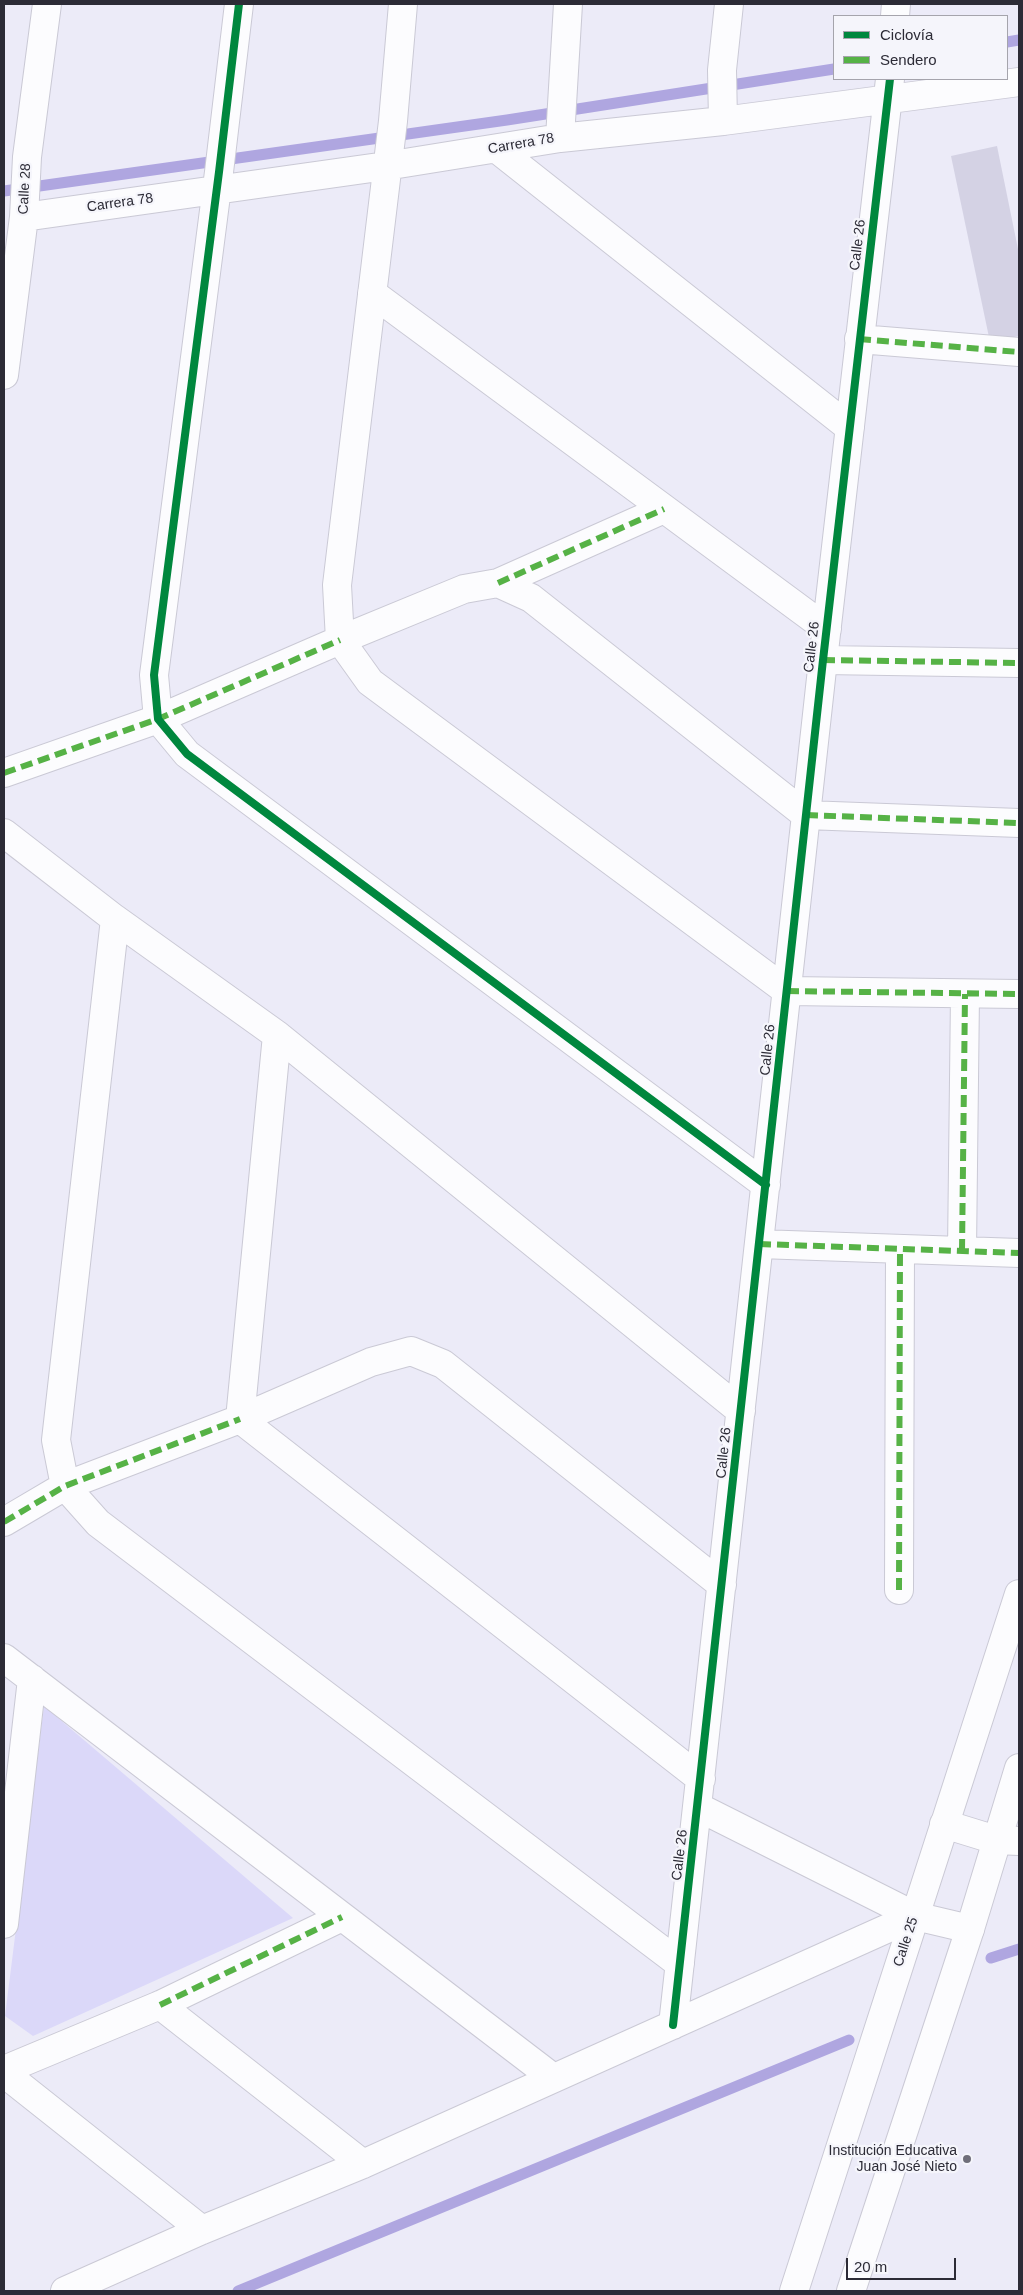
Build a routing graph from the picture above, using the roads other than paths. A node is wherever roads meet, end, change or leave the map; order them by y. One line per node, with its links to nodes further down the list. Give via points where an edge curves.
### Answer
1 (47, 4): 13 (street, Calle 28, via 27,158)
2 (239, 4): 12 (street)
3 (403, 4): 11 (street)
4 (568, 4): 9 (street)
5 (730, 4): 8 (street, via 722,70)
6 (1019, 82): 7 (street, Carrera 78)
7 (889, 89): 8 (street, Carrera 78); 15 (street, Calle 26)
8 (723, 112): 9 (street, Carrera 78)
9 (560, 131): 10 (street, Carrera 78)
10 (497, 149): 11 (street, Carrera 78); 18 (street)
11 (387, 160): 12 (street, Carrera 78); 14 (street)
12 (218, 181): 13 (street, Carrera 78); 25 (street, via 154,675)
13 (24, 211): 17 (street, Calle 28)
14 (372, 293): 19 (street); 22 (street, via 337,585)
15 (859, 340): 16 (street); 18 (street, Calle 26)
16 (1019, 352)
17 (4, 375)
18 (850, 428): 21 (street, Calle 26)
19 (664, 509): 20 (street); 21 (street)
20 (498, 583): 22 (street, via 464,589); 27 (street, via 531,598)
21 (827, 629): 23 (street, Calle 26)
22 (340, 640): 25 (street); 31 (street, via 370,682)
23 (823, 660): 24 (street); 27 (street, Calle 26)
24 (1019, 662)
25 (158, 719): 26 (street); 35 (street, via 187,754)
26 (4, 774)
27 (806, 815): 28 (street); 31 (street, Calle 26)
28 (1019, 823)
29 (4, 833): 30 (street)
30 (115, 918): 34 (street); 42 (street, via 56,1440)
31 (787, 991): 32 (street); 35 (street, Calle 26)
32 (965, 994): 33 (street); 38 (street)
33 (1019, 994)
34 (277, 1035): 40 (street); 41 (street)
35 (766, 1185): 36 (street, Calle 26)
36 (759, 1244): 37 (street); 40 (street, Calle 26)
37 (900, 1249): 38 (street); 45 (street)
38 (962, 1251): 39 (street)
39 (1019, 1253)
40 (741, 1411): 44 (street, Calle 26)
41 (240, 1418): 42 (street); 44 (street, via 371,1362 411,1351 443,1364); 50 (street)
42 (65, 1486): 43 (street); 58 (street, via 98,1523)
43 (4, 1522)
44 (722, 1585): 50 (street, Calle 26)
45 (899, 1590)
46 (1019, 1594): 52 (street, Calle 25)
47 (4, 1658): 48 (street)
48 (32, 1679): 55 (street); 56 (street)
49 (1019, 1768): 53 (street)
50 (701, 1779): 51 (street, Calle 26)
51 (698, 1807): 54 (street); 58 (street, Calle 26)
52 (944, 1824): 53 (street); 54 (street, Calle 25)
53 (1008, 1840): 57 (street)
54 (915, 1916): 57 (street); 60 (street); 66 (street, Calle 25)
55 (342, 1917): 59 (street); 62 (street)
56 (4, 1924)
57 (970, 1929): 67 (street)
58 (680, 1964): 60 (street, Calle 26)
59 (160, 2005): 61 (street); 63 (street)
60 (673, 2024): 62 (street)
61 (4, 2071): 64 (street)
62 (552, 2077): 63 (street)
63 (363, 2164): 64 (street)
64 (202, 2230): 65 (street)
65 (65, 2291)
66 (794, 2291)
67 (851, 2291)

